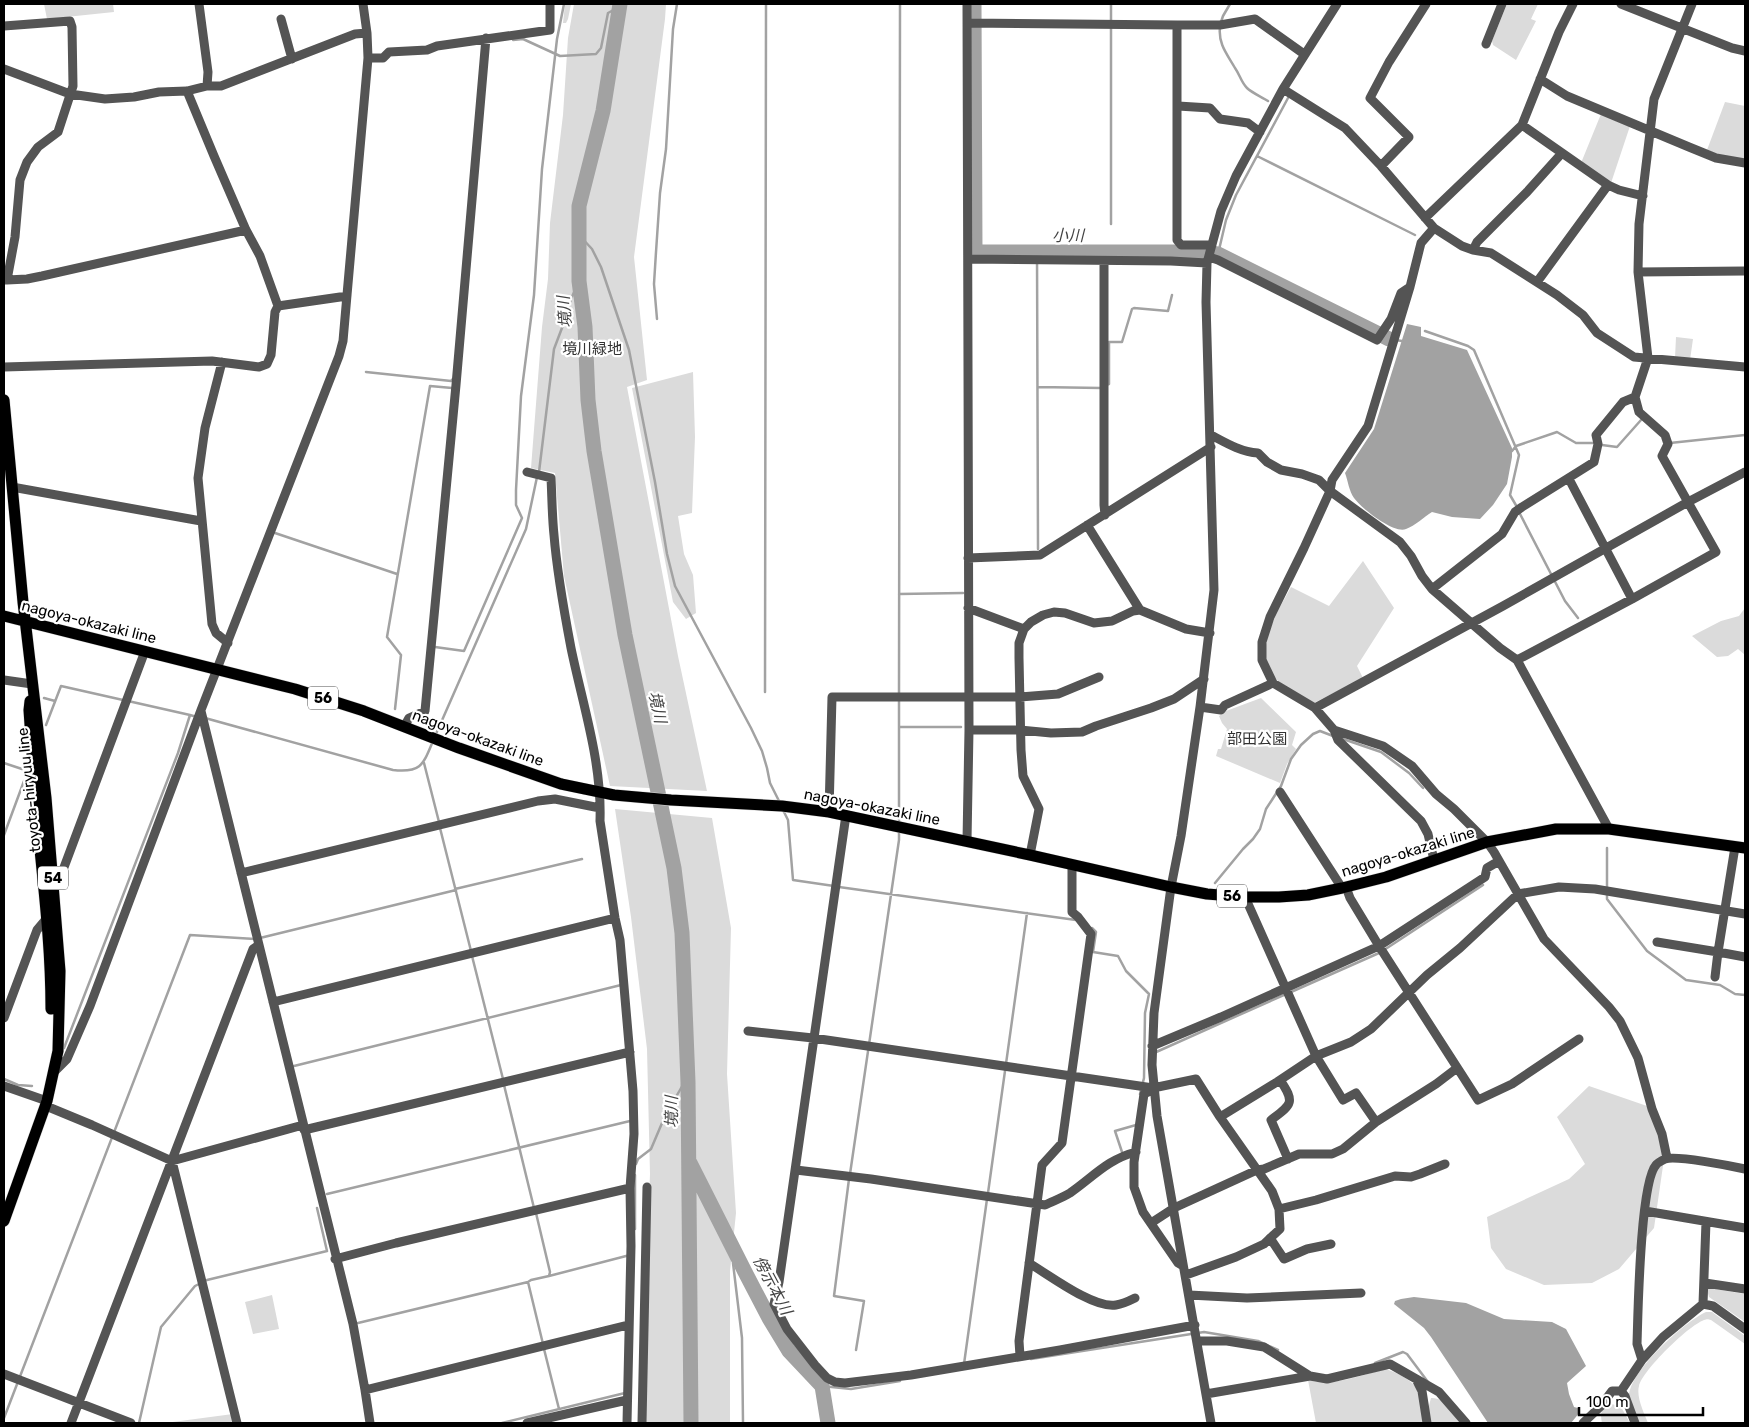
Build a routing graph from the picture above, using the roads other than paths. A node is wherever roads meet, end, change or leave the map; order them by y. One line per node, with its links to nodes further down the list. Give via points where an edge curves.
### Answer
1 (199, 4): 25 (street)
2 (363, 4): 16 (street)
3 (550, 4): 17 (street, via 550,30)
4 (967, 4): 12 (street)
5 (1337, 4): 20 (street)
6 (1502, 4): 18 (street)
7 (1574, 4): 24 (street)
8 (1621, 4): 15 (street)
9 (1692, 4): 15 (street)
10 (1424, 5): 35 (street, via 1370,98 1409,137)
11 (281, 19): 22 (street)
12 (967, 23): 13 (street); 43 (street)
13 (1177, 24): 20 (street, via 1220,25 1255,19); 29 (street)
14 (4, 26): 28 (street, via 70,21 73,76)
15 (1682, 28): 19 (street); 31 (street, via 1654,99)
16 (368, 33): 21 (street); 22 (street, via 355,34)
17 (486, 38): 21 (street, via 426,50 389,52 383,58); 94 (street, via 425,711 409,718)
18 (1486, 44)
19 (1745, 50)
20 (1304, 54): 26 (street)
21 (368, 58): 50 (street)
22 (292, 59): 25 (street, via 221,86)
23 (4, 69): 28 (street)
24 (1540, 79): 30 (street); 31 (street, via 1567,96)
25 (207, 86): 27 (street)
26 (1283, 89): 32 (street); 35 (street, via 1346,128)
27 (187, 91): 28 (street, via 105,99); 40 (street)
28 (70, 94): 47 (street, via 58,132 38,147 20,180 15,237)
29 (1178, 106): 32 (street, via 1210,108 1220,119 1248,123); 42 (street, via 1177,240 1181,245)
30 (1522, 125): 33 (street); 38 (street)
31 (1649, 130): 34 (street, via 1716,158); 37 (street)
32 (1260, 132): 42 (street, via 1228,193)
33 (1562, 152): 36 (street); 41 (street, via 1476,242)
34 (1745, 164)
35 (1381, 166): 38 (street)
36 (1608, 185): 37 (street); 48 (street)
37 (1643, 196): 46 (street)
38 (1425, 218): 39 (street)
39 (1434, 228): 41 (street); 49 (street, via 1421,243)
40 (246, 230): 47 (street, via 42,276); 51 (street, via 260,256)
41 (1473, 250): 48 (street, via 1491,254)
42 (1210, 254): 44 (street); 49 (street, via 1376,340 1391,319 1401,293); 58 (street, via 1206,302)
43 (968, 259): 44 (street); 70 (street)
44 (1104, 261): 66 (street)
45 (1745, 271): 46 (street)
46 (1638, 272): 52 (street)
47 (5, 280)
48 (1537, 282): 52 (street, via 1583,315 1599,335 1634,357)
49 (1410, 287): 64 (street, via 1368,426 1332,480)
50 (347, 296): 51 (street); 80 (street, via 343,341 334,372)
51 (278, 306): 53 (street, via 267,364 259,367)
52 (1648, 358): 55 (street); 56 (street)
53 (222, 362): 54 (street); 67 (street, via 200,456)
54 (4, 367)
55 (1745, 367)
56 (1635, 397): 62 (street, via 1624,402 1596,435 1598,444 1594,462); 65 (street, via 1639,412 1665,435 1668,444 1662,456)
57 (4, 400): 63 (main road, toyota-hiryuu line / 54)
58 (1211, 435): 59 (street); 64 (street, via 1248,452 1258,453 1281,470 1319,480)
59 (1211, 447): 66 (street); 79 (street, via 1214,590)
60 (1745, 472): 65 (street)
61 (528, 473): 98 (street, via 551,478 561,594 593,741)
62 (1569, 479): 69 (street); 71 (street, via 1522,507 1502,534)
63 (12, 488): 67 (street); 76 (main road, toyota-hiryuu line / 54)
64 (1330, 491): 71 (street, via 1400,542); 87 (street, via 1270,617 1262,642 1262,660)
65 (1688, 502): 69 (street); 72 (street, via 1716,552)
66 (1105, 515): 68 (street)
67 (201, 521): 80 (street, via 212,624 216,633)
68 (1087, 525): 70 (street, via 1040,555); 74 (street)
69 (1604, 548): 72 (street); 77 (street)
70 (968, 558): 73 (street)
71 (1432, 589): 77 (street)
72 (1632, 599): 82 (street)
73 (968, 608): 78 (street); 89 (street)
74 (1140, 610): 78 (street, via 1112,621 1094,623 1054,612 1031,622); 79 (street, via 1186,629)
75 (4, 616): 76 (main road, nagoya-okazaki line / 56)
76 (26, 622): 81 (main road, nagoya-okazaki line / 56); 88 (main road, toyota-hiryuu line / 54)
77 (1471, 623): 82 (street); 92 (street)
78 (1024, 629): 90 (street, via 1020,643)
79 (1210, 632): 85 (street)
80 (228, 643): 83 (street)
81 (145, 651): 83 (main road, nagoya-okazaki line / 56); 112 (street, via 63,870)
82 (1517, 660): 103 (street)
83 (216, 670): 93 (street); 94 (main road, nagoya-okazaki line / 56, via 295,689)
84 (1099, 677): 90 (street, via 1058,694)
85 (1204, 679): 91 (street); 96 (street, via 1174,699 1082,732)
86 (4, 680): 88 (street)
87 (1273, 683): 91 (street, via 1225,705 1221,710); 92 (street)
88 (32, 684): 112 (main road, toyota-hiryuu line / 54); 119 (main road, toyota-hiryuu line / 54, via 29,710 35,798)
89 (969, 697): 90 (street); 95 (street); 101 (street, via 832,697)
90 (1020, 698): 96 (street)
91 (1200, 708): 113 (street)
92 (1314, 708): 97 (street)
93 (201, 710): 111 (street); 138 (street, via 90,1006 67,1059)
94 (404, 727): 98 (main road, nagoya-okazaki line / 56, via 561,784)
95 (969, 730): 96 (street); 104 (street)
96 (1020, 730): 107 (street, via 1024,776 1039,809)
97 (1334, 730): 105 (street, via 1383,746 1412,766 1436,794); 108 (street, via 1338,740 1421,821 1428,834)
98 (598, 792): 100 (street); 101 (main road, nagoya-okazaki line / 56)
99 (1280, 792): 114 (street)
100 (600, 808): 111 (street, via 555,799 538,801); 120 (street)
101 (829, 812): 102 (main road, nagoya-okazaki line / 56)
102 (846, 815): 104 (main road, nagoya-okazaki line / 56); 132 (street)
103 (1609, 829): 105 (main road, nagoya-okazaki line / 56, via 1556,829); 106 (main road, nagoya-okazaki line / 56)
104 (967, 841): 107 (main road, nagoya-okazaki line / 56)
105 (1487, 842): 108 (main road, nagoya-okazaki line / 56); 109 (street)
106 (1740, 847): 117 (street)
107 (1030, 855): 110 (main road, nagoya-okazaki line / 56)
108 (1434, 860): 114 (main road, nagoya-okazaki line / 56)
109 (1499, 862): 115 (street); 123 (street, via 1487,868 1486,877)
110 (1072, 865): 113 (main road, nagoya-okazaki line / 56); 139 (street, via 1072,912 1091,934)
111 (241, 873): 122 (street)
112 (53, 876): 138 (main road, toyota-hiryuu line / 54, via 60,971 58,1051)
113 (1171, 887): 116 (main road, nagoya-okazaki line / 56); 134 (street)
114 (1344, 888): 116 (main road, nagoya-okazaki line / 56, via 1308,894); 123 (street)
115 (1518, 894): 117 (street, via 1559,887); 128 (street); 148 (street, via 1544,939 1620,1021 1638,1058)
116 (1246, 897): 127 (street)
117 (1725, 910): 118 (street); 124 (street)
118 (1745, 914)
119 (48, 918): 130 (street, via 37,930); 138 (main road, toyota-hiryuu line / 54)
120 (615, 918): 129 (street); 135 (street, via 620,940)
121 (1657, 942): 124 (street)
122 (259, 945): 129 (street); 150 (street, via 253,949)
123 (1379, 946): 127 (street); 128 (street)
124 (1718, 952): 125 (street); 126 (street)
125 (1745, 957)
126 (1715, 977)
127 (1286, 987): 134 (street); 136 (street)
128 (1409, 993): 136 (street, via 1371,1029 1351,1042); 137 (street)
129 (273, 1002): 146 (street)
130 (4, 1018)
131 (748, 1031): 132 (street)
132 (813, 1038): 139 (street); 153 (street)
133 (1579, 1039): 137 (street, via 1512,1084 1478,1100)
134 (1152, 1046): 142 (street)
135 (630, 1052): 146 (street); 156 (street, via 634,1134)
136 (1316, 1056): 140 (street); 145 (street, via 1343,1100 1356,1093)
137 (1457, 1068): 145 (street)
138 (53, 1073): 143 (main road, toyota-hiryuu line / 54)
139 (1071, 1075): 142 (street); 157 (street, via 1062,1143 1042,1165)
140 (1280, 1080): 144 (street); 149 (street, via 1289,1093 1290,1104 1271,1120)
141 (4, 1086): 143 (street)
142 (1153, 1089): 144 (street, via 1196,1079); 147 (street, via 1144,1094); 158 (street)
143 (46, 1104): 150 (street); 161 (main road, toyota-hiryuu line / 54)
144 (1220, 1117): 154 (street)
145 (1376, 1122): 149 (street, via 1332,1154 1299,1154)
146 (303, 1128): 150 (street); 167 (street)
147 (1136, 1152): 157 (street, via 1121,1155 1069,1193 1045,1205); 163 (street, via 1134,1187)
148 (1667, 1158): 152 (street); 160 (street, via 1656,1166 1649,1180)
149 (1288, 1159): 154 (street)
150 (172, 1161): 189 (street); 192 (street)
151 (1445, 1164): 159 (street, via 1411,1177 1395,1176)
152 (1745, 1169)
153 (796, 1170): 157 (street); 180 (street, via 774,1304 804,1353 827,1378 835,1382 856,1382)
154 (1258, 1170): 158 (street); 159 (street)
155 (647, 1187): 196 (street)
156 (630, 1188): 167 (street); 176 (street)
157 (1037, 1204): 168 (street)
158 (1174, 1208): 163 (street); 169 (street)
159 (1279, 1209): 165 (street, via 1280,1229)
160 (1645, 1211): 162 (street); 181 (street, via 1637,1344)
161 (4, 1221)
162 (1706, 1222): 164 (street); 170 (street)
163 (1151, 1223): 169 (street)
164 (1745, 1228)
165 (1270, 1238): 166 (street, via 1284,1259 1306,1249); 169 (street, via 1243,1254)
166 (1331, 1244)
167 (335, 1260): 185 (street)
168 (1029, 1263): 174 (street, via 1104,1305 1116,1305); 180 (street)
169 (1184, 1270): 173 (street)
170 (1705, 1283): 171 (street); 175 (street)
171 (1745, 1289)
172 (1361, 1293): 173 (street, via 1248,1298)
173 (1189, 1295): 177 (street)
174 (1135, 1298)
175 (1703, 1304): 178 (street, via 1713,1306); 181 (street, via 1663,1337)
176 (628, 1325): 185 (street); 188 (street)
177 (1195, 1325): 179 (street); 180 (street)
178 (1745, 1329)
179 (1198, 1341): 183 (street, via 1227,1341 1264,1347); 187 (street)
180 (1020, 1356)
181 (1642, 1360): 186 (street)
182 (4, 1374): 189 (street)
183 (1310, 1376): 184 (street, via 1327,1379 1390,1364); 187 (street)
184 (1416, 1379): 198 (street, via 1422,1391); 199 (street, via 1439,1392)
185 (365, 1390): 193 (street)
186 (1621, 1392): 200 (street, via 1612,1391); 201 (street)
187 (1206, 1394): 197 (street)
188 (627, 1400): 194 (street); 195 (street)
189 (79, 1403): 190 (street); 191 (street)
190 (71, 1423)
191 (131, 1423)
192 (237, 1423)
193 (370, 1423)
194 (527, 1423)
195 (626, 1423)
196 (642, 1423)
197 (1211, 1423)
198 (1427, 1423)
199 (1466, 1423)
200 (1583, 1423)
201 (1635, 1423)

